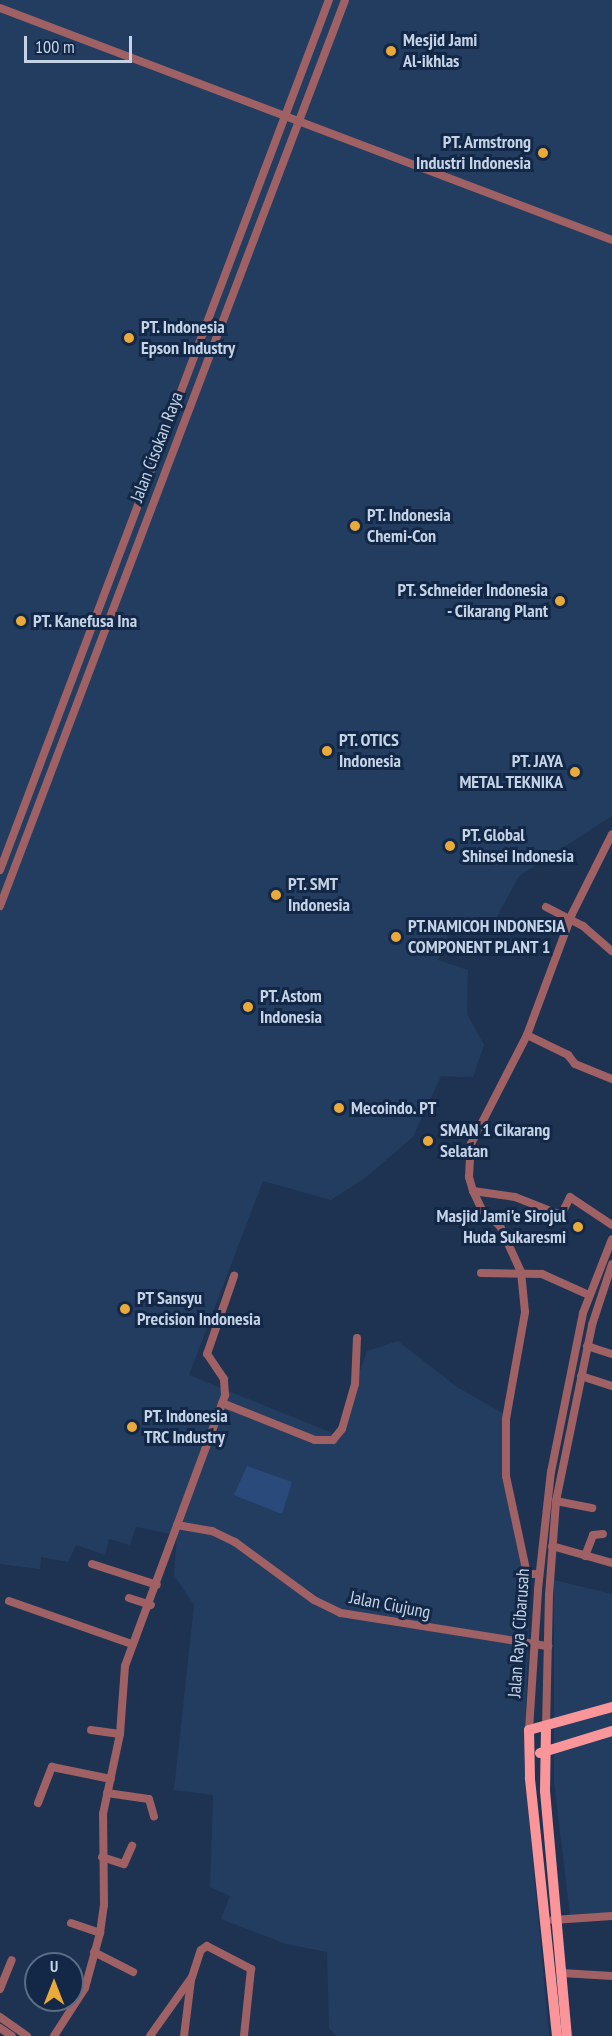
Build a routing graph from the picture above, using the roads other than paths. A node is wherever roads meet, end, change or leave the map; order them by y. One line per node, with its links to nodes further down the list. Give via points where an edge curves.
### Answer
1 (329, 0): 4 (street, Jalan Cisokan Raya)
2 (345, 0): 5 (street, Jalan Cisokan Raya)
3 (0, 8): 4 (street)
4 (285, 118): 5 (street); 8 (street, Jalan Cisokan Raya)
5 (299, 122): 6 (street); 9 (street, Jalan Cisokan Raya)
6 (612, 240)
7 (612, 834): 11 (street)
8 (0, 870)
9 (0, 906)
10 (546, 907): 11 (street)
11 (571, 918): 12 (street); 13 (street)
12 (612, 951)
13 (527, 1035): 14 (street, via 568,1055 575,1064); 15 (street, via 471,1144 469,1177)
14 (612, 1079)
15 (473, 1191): 16 (street, via 514,1197 561,1215 570,1197); 19 (street, via 482,1210 500,1226)
16 (612, 1225)
17 (611, 1241): 22 (street, Jalan Raya Cibarusah)
18 (612, 1264): 23 (street, Jalan Raya Cibarusah)
19 (521, 1272): 20 (street); 24 (street, via 548,1276); 39 (street, via 525,1312 506,1419 506,1476 527,1574)
20 (481, 1273)
21 (234, 1276): 30 (street, via 207,1354 224,1379)
22 (593, 1285): 23 (street); 24 (street, Jalan Raya Cibarusah)
23 (603, 1288): 26 (street, Jalan Raya Cibarusah)
24 (589, 1295): 39 (street, Jalan Raya Cibarusah, via 551,1472)
25 (357, 1338): 30 (street, via 355,1384 342,1429 333,1440 315,1440)
26 (587, 1346): 27 (street); 28 (street, Jalan Raya Cibarusah)
27 (612, 1354)
28 (581, 1376): 29 (street); 31 (street, Jalan Raya Cibarusah)
29 (612, 1386)
30 (222, 1403): 33 (street)
31 (556, 1501): 32 (street); 35 (street, Jalan Raya Cibarusah)
32 (592, 1508)
33 (177, 1525): 40 (street); 45 (street, Jalan Ciujung, via 212,1531 235,1542 307,1595 340,1613)
34 (603, 1534): 36 (street, via 592,1537)
35 (552, 1546): 36 (street); 46 (street, Jalan Raya Cibarusah)
36 (585, 1556): 37 (street)
37 (612, 1563)
38 (92, 1564): 40 (street)
39 (539, 1574): 45 (street, Jalan Raya Cibarusah)
40 (157, 1585): 43 (street)
41 (129, 1598): 43 (street)
42 (9, 1601): 44 (street)
43 (151, 1605): 44 (street)
44 (132, 1644): 52 (street, via 125,1666)
45 (535, 1644): 46 (street, Jalan Ciujung); 50 (street, Jalan Raya Cibarusah)
46 (548, 1646): 48 (street, Jalan Raya Cibarusah)
47 (612, 1707): 48 (main road)
48 (546, 1727): 50 (main road); 53 (main road, Jalan Raya Cibarusah)
49 (91, 1730): 52 (street)
50 (530, 1730): 54 (main road, Jalan Raya Cibarusah)
51 (612, 1731): 53 (main road)
52 (120, 1734): 55 (street)
53 (544, 1752): 54 (main road); 62 (main road, Jalan Raya Cibarusah)
54 (529, 1755): 62 (main road, Jalan Raya Cibarusah)
55 (111, 1779): 56 (street); 57 (street, via 52,1767)
56 (108, 1793): 58 (street, via 149,1798); 60 (street)
57 (38, 1803)
58 (154, 1816)
59 (132, 1846): 60 (street, via 124,1864)
60 (102, 1857): 64 (street, via 104,1905)
61 (612, 1917): 62 (street)
62 (552, 1920): 68 (main road, Jalan Raya Cibarusah); 82 (main road, Jalan Raya Cibarusah)
63 (71, 1923): 64 (street)
64 (100, 1933): 65 (street)
65 (94, 1952): 67 (street); 69 (street)
66 (12, 1960): 72 (street)
67 (133, 1972)
68 (562, 1973): 70 (street); 83 (main road, Jalan Raya Cibarusah)
69 (84, 1976)
70 (612, 1976)
71 (192, 1977): 79 (street); 80 (street); 81 (street, via 201,1950 207,1946 250,1968)
72 (0, 1989)
73 (67, 2012): 78 (street)
74 (0, 2017): 77 (street)
75 (0, 2028): 76 (street)
76 (12, 2036)
77 (27, 2036)
78 (54, 2036)
79 (150, 2036)
80 (184, 2036)
81 (244, 2036)
82 (557, 2036)
83 (567, 2036)

